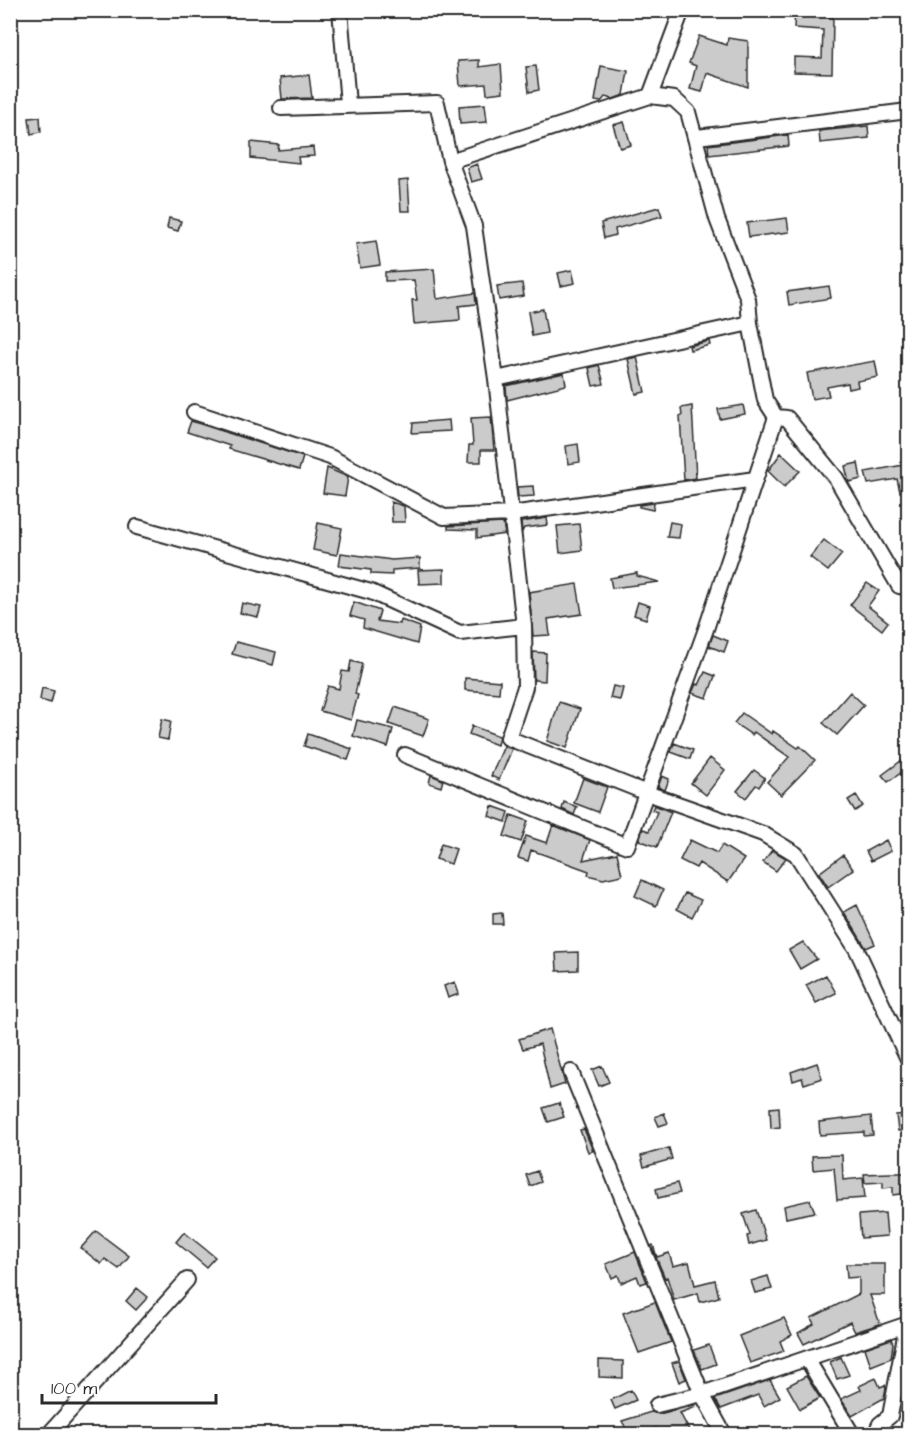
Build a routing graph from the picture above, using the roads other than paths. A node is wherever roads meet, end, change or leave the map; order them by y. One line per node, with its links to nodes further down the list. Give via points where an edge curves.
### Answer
1 (340, 10): 4 (street)
2 (682, 10): 3 (street)
3 (650, 96): 7 (street, via 674,99 688,112); 8 (street)
4 (348, 104): 5 (street); 8 (street, via 436,103)
5 (281, 108)
6 (909, 111): 7 (street)
7 (697, 137): 9 (street, via 717,219 748,299)
8 (450, 161): 10 (street, via 474,226)
9 (750, 323): 10 (street); 12 (street, via 765,400)
10 (496, 379): 14 (street)
11 (194, 412): 14 (street, via 330,457 444,517)
12 (776, 417): 13 (street); 16 (street, via 787,418 836,478 899,586)
13 (755, 479): 14 (street); 19 (street)
14 (511, 514): 17 (street)
15 (137, 527): 17 (street, via 371,592 460,633)
16 (909, 588)
17 (524, 626): 19 (street, via 525,687 508,738)
18 (405, 755): 19 (street, via 627,846)
19 (647, 793): 20 (street, via 763,834 796,854 857,950)
20 (908, 1052)
21 (571, 1072): 25 (street)
22 (187, 1280): 27 (street)
23 (908, 1325): 24 (street); 30 (street, via 890,1416)
24 (807, 1359): 25 (street); 29 (street)
25 (702, 1394): 26 (street); 28 (street)
26 (657, 1405)
27 (49, 1434)
28 (724, 1434)
29 (852, 1434)
30 (875, 1434)

